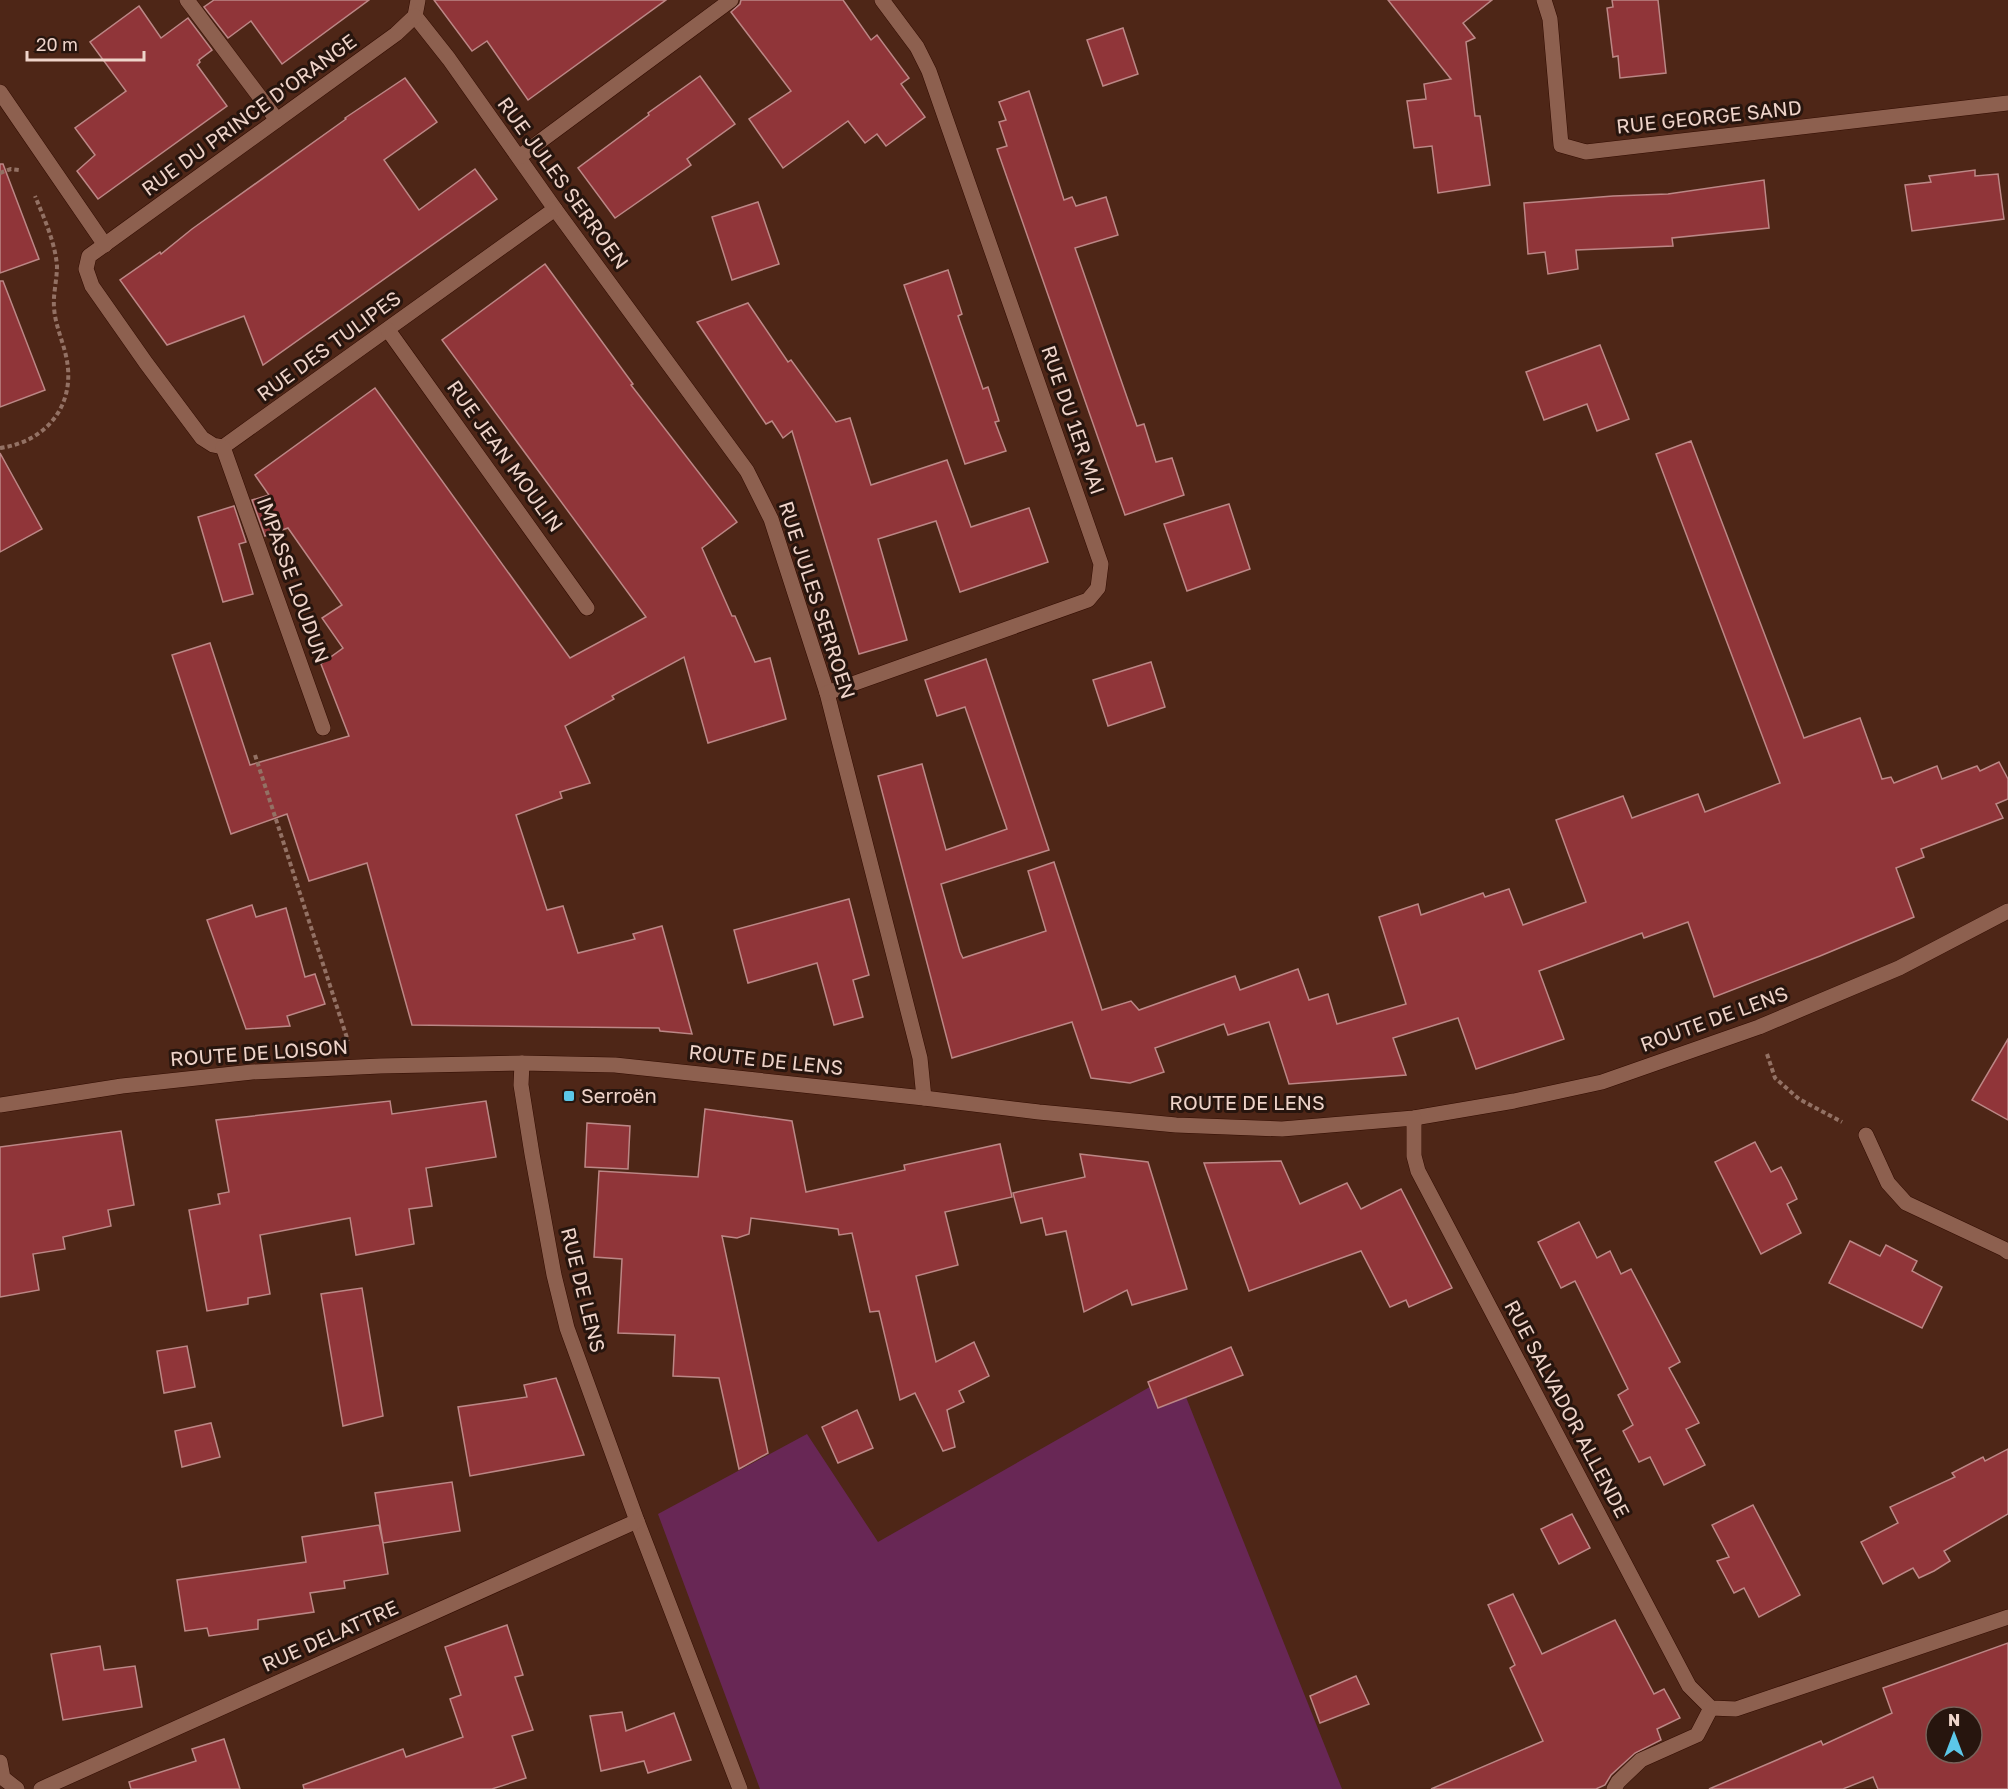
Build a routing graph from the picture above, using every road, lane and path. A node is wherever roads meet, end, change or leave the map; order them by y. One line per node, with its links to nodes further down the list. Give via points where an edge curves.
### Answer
1 (187, 0): 9 (street)
2 (418, 0): 6 (street)
3 (731, 0): 10 (street)
4 (882, 0): 20 (street, RUE DU 1ER MAI, via 917,47 929,71 1101,564 1098,588 1088,600)
5 (1544, 0): 8 (street, RUE GEORGE SAND, via 1550,19 1562,145 1586,152)
6 (415, 16): 9 (street, RUE DU PRINCE D'ORANGE); 10 (street, RUE JULES SERROEN)
7 (0, 92): 15 (street)
8 (2008, 103)
9 (277, 120): 15 (street, RUE DU PRINCE D'ORANGE)
10 (519, 157): 14 (street, RUE JULES SERROEN)
11 (0, 173): 12 (path, via 11,169)
12 (27, 175)
13 (34, 195): 18 (path, via 51,236 57,265 54,306 68,362 64,404 46,428 10,447)
14 (555, 209): 16 (street, RUE DES TULIPES); 20 (street, RUE JULES SERROEN, via 747,471 771,519)
15 (105, 245): 17 (street, RUE DU PRINCE D'ORANGE, via 89,256 86,269 92,286 202,438)
16 (388, 330): 17 (street, RUE DES TULIPES); 19 (street, RUE JEAN MOULIN)
17 (223, 447): 21 (street, IMPASSE LOUDUN)
18 (0, 448)
19 (588, 608)
20 (827, 693): 27 (street, RUE JULES SERROEN, via 920,1058)
21 (323, 728)
22 (255, 755): 26 (path)
23 (2008, 911): 24 (street, ROUTE DE LENS, via 1899,968)
24 (1759, 1027): 29 (street, ROUTE DE LENS, via 1602,1082); 30 (path, via 1775,1078 1799,1099)
25 (522, 1063): 26 (street, ROUTE DE LOISON); 27 (street, ROUTE DE LENS, via 615,1065); 32 (street, RUE DE LENS, via 521,1085 532,1154 567,1328)
26 (356, 1067): 28 (street, ROUTE DE LOISON, via 189,1078)
27 (924, 1098): 29 (street, ROUTE DE LENS, via 1176,1125 1282,1129)
28 (0, 1105)
29 (1414, 1118): 34 (street, RUE SALVADOR ALLENDE, via 1418,1171 1689,1686)
30 (1866, 1135): 31 (street, via 1888,1183 1906,1203)
31 (2008, 1252)
32 (637, 1521): 37 (street, RUE DELATTRE); 38 (street, RUE DE LENS)
33 (2008, 1617): 34 (street, via 1736,1709)
34 (1711, 1708): 39 (street, via 1696,1735 1641,1760)
35 (0, 1762): 36 (street, via 3,1778)
36 (17, 1789)
37 (41, 1789)
38 (740, 1789)
39 (1614, 1789)

